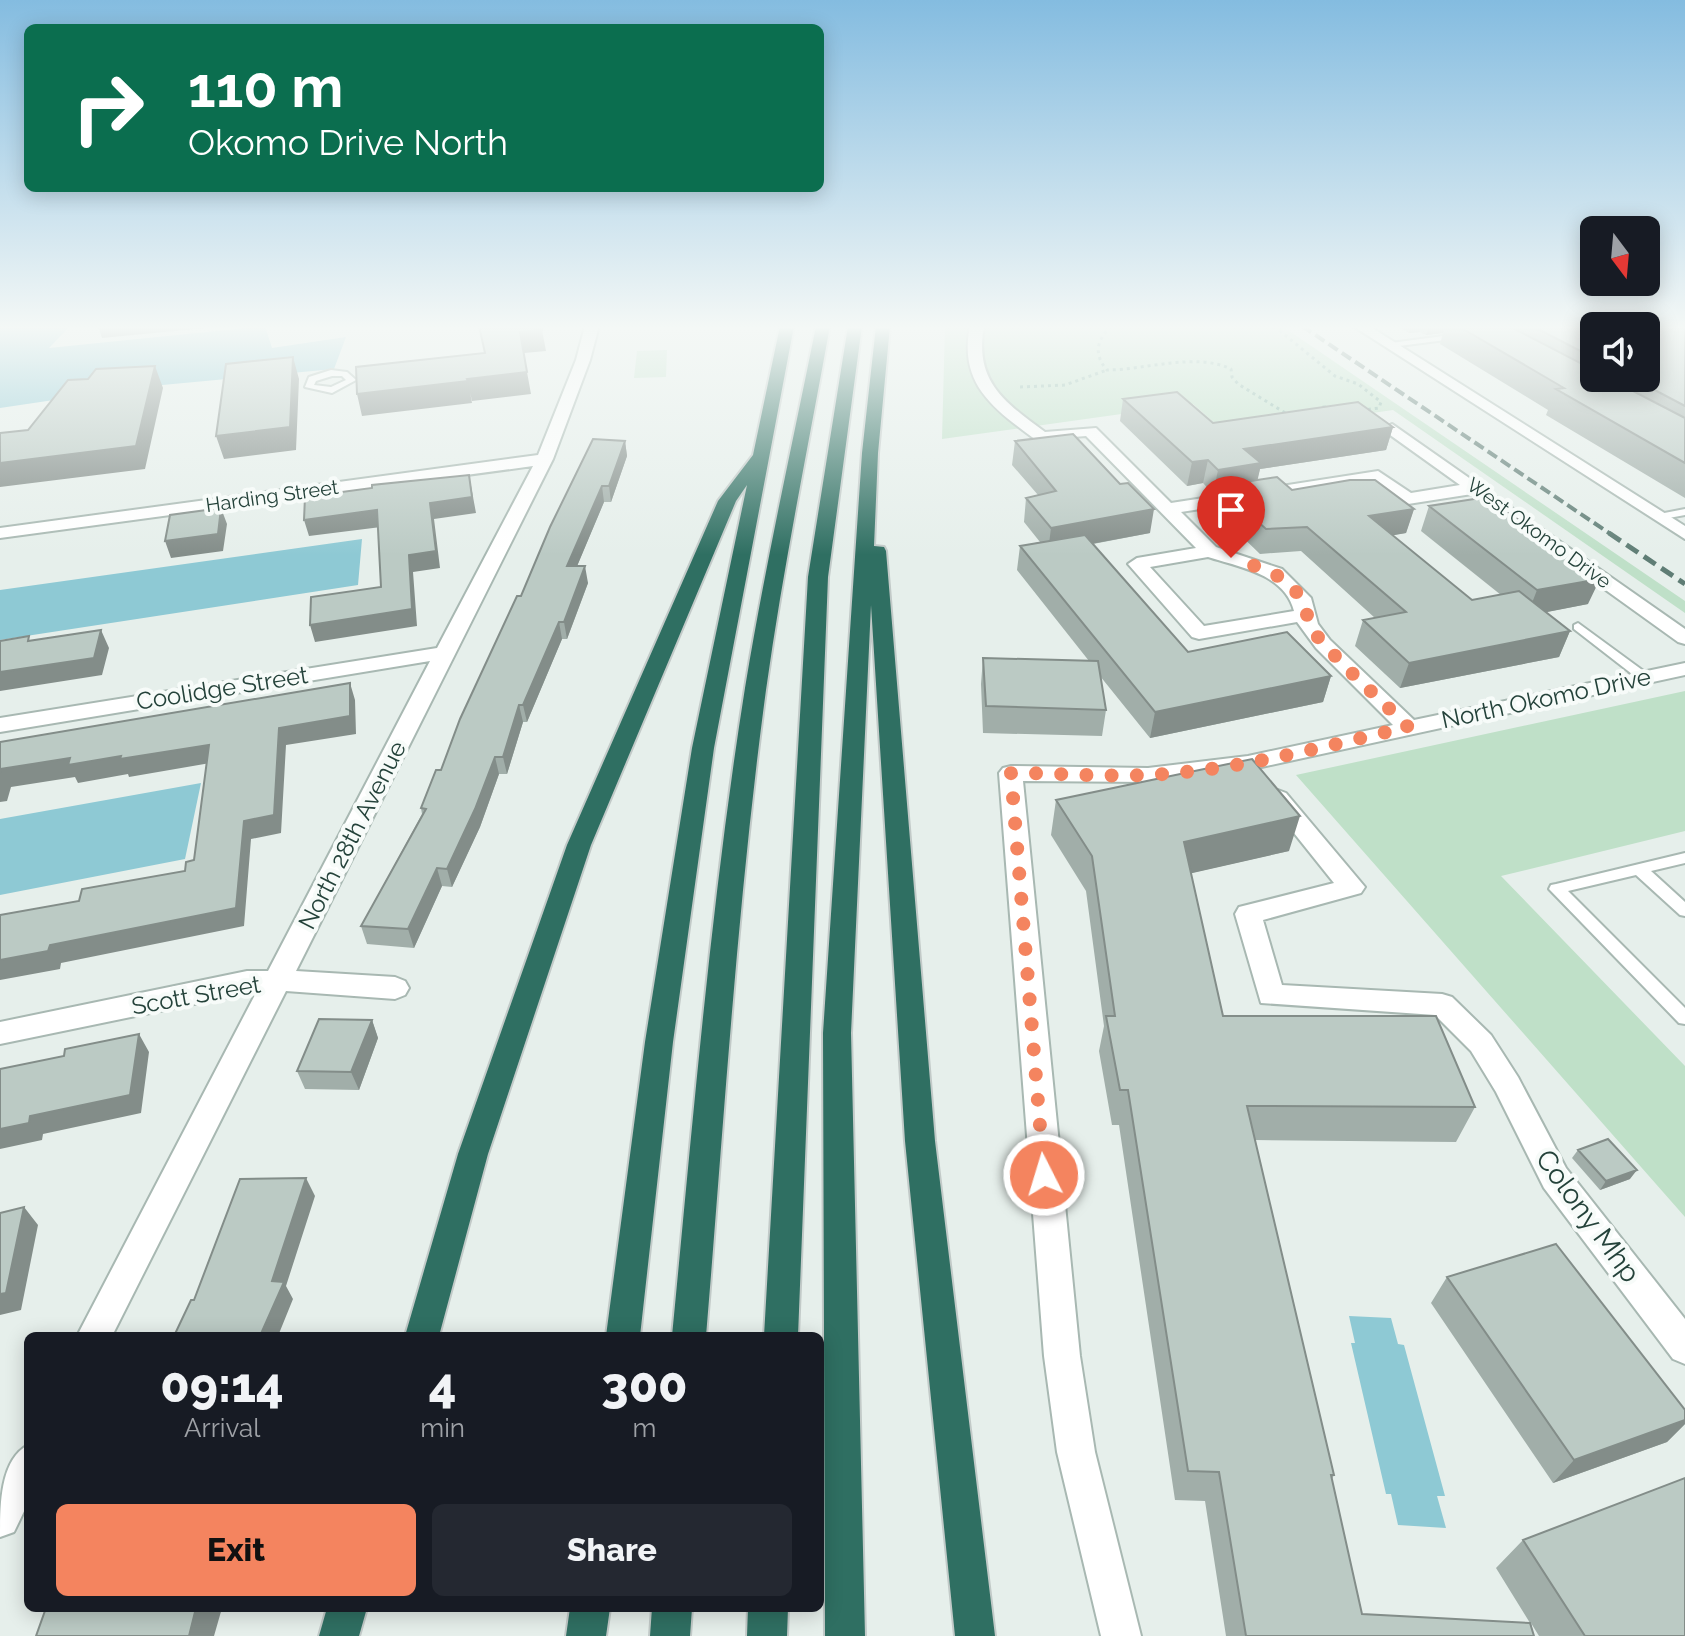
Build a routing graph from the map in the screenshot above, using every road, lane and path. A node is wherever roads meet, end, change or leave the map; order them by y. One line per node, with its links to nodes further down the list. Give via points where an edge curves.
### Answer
1 (567, 402): 17 (street, North 28th Avenue)
2 (771, 402): 15 (highway)
3 (808, 402): 44 (highway, via 756,688 729,906)
4 (844, 402): 45 (highway, via 818,577)
5 (875, 402): 16 (highway)
6 (996, 402): 19 (street, via 1042,437 1090,431)
7 (1268, 402): 12 (path)
8 (1381, 402): 11 (path, via 1379,408)
9 (1480, 402): 21 (street)
10 (1346, 409): 13 (path, via 1323,407)
11 (1354, 410)
12 (1292, 417)
13 (1311, 417)
14 (1392, 429): 18 (street, West Okomo Drive)
15 (761, 450): 42 (highway, via 727,501 579,845 473,1154); 43 (highway, via 703,748)
16 (870, 453): 57 (highway, via 837,1033); 58 (highway, via 920,1141)
17 (545, 459): 22 (street, Harding Street); 28 (street, North 28th Avenue)
18 (1475, 488): 19 (street, via 1408,499 1378,476); 27 (street, West Okomo Drive)
19 (1168, 509): 24 (street)
20 (1685, 512): 21 (lane)
21 (1658, 517): 23 (street)
22 (0, 533)
23 (1685, 534)
24 (1209, 551): 25 (street, via 1275,573 1301,598); 25 (street, via 1137,564 1199,633)
25 (1304, 615): 32 (street, via 1323,644)
26 (1578, 627): 30 (lane)
27 (1685, 638)
28 (444, 653): 31 (street, Coolidge Street); 37 (street, North 28th Avenue)
29 (1685, 669): 30 (street, North Okomo Drive)
30 (1645, 678): 32 (street, North Okomo Drive)
31 (0, 725)
32 (1408, 727): 33 (street, North Okomo Drive)
33 (1248, 763): 46 (street, Colony Mhp, via 1352,887 1248,914 1271,995 1442,1005 1464,1021 1515,1094 1555,1178); 59 (street, North Okomo Drive, via 1148,775 1011,773 1062,1356 1076,1452)
34 (1685, 858): 35 (lane)
35 (1639, 869): 36 (lane); 39 (lane, via 1556,889)
36 (1685, 911)
37 (279, 981): 38 (street, Scott Street); 40 (street, Scott Street, via 247,981); 41 (street, North 28th Avenue)
38 (395, 988)
39 (1685, 1018)
40 (0, 1033)
41 (96, 1332)
42 (423, 1332)
43 (623, 1332)
44 (689, 1332)
45 (781, 1332)
46 (1685, 1347)
47 (24, 1472): 48 (street)
48 (0, 1518)
49 (346, 1612): 53 (highway)
50 (589, 1612): 54 (highway)
51 (672, 1612): 55 (highway)
52 (768, 1612): 56 (highway)
53 (339, 1636)
54 (586, 1636)
55 (670, 1636)
56 (767, 1636)
57 (845, 1636)
58 (975, 1636)
59 (1121, 1636)

